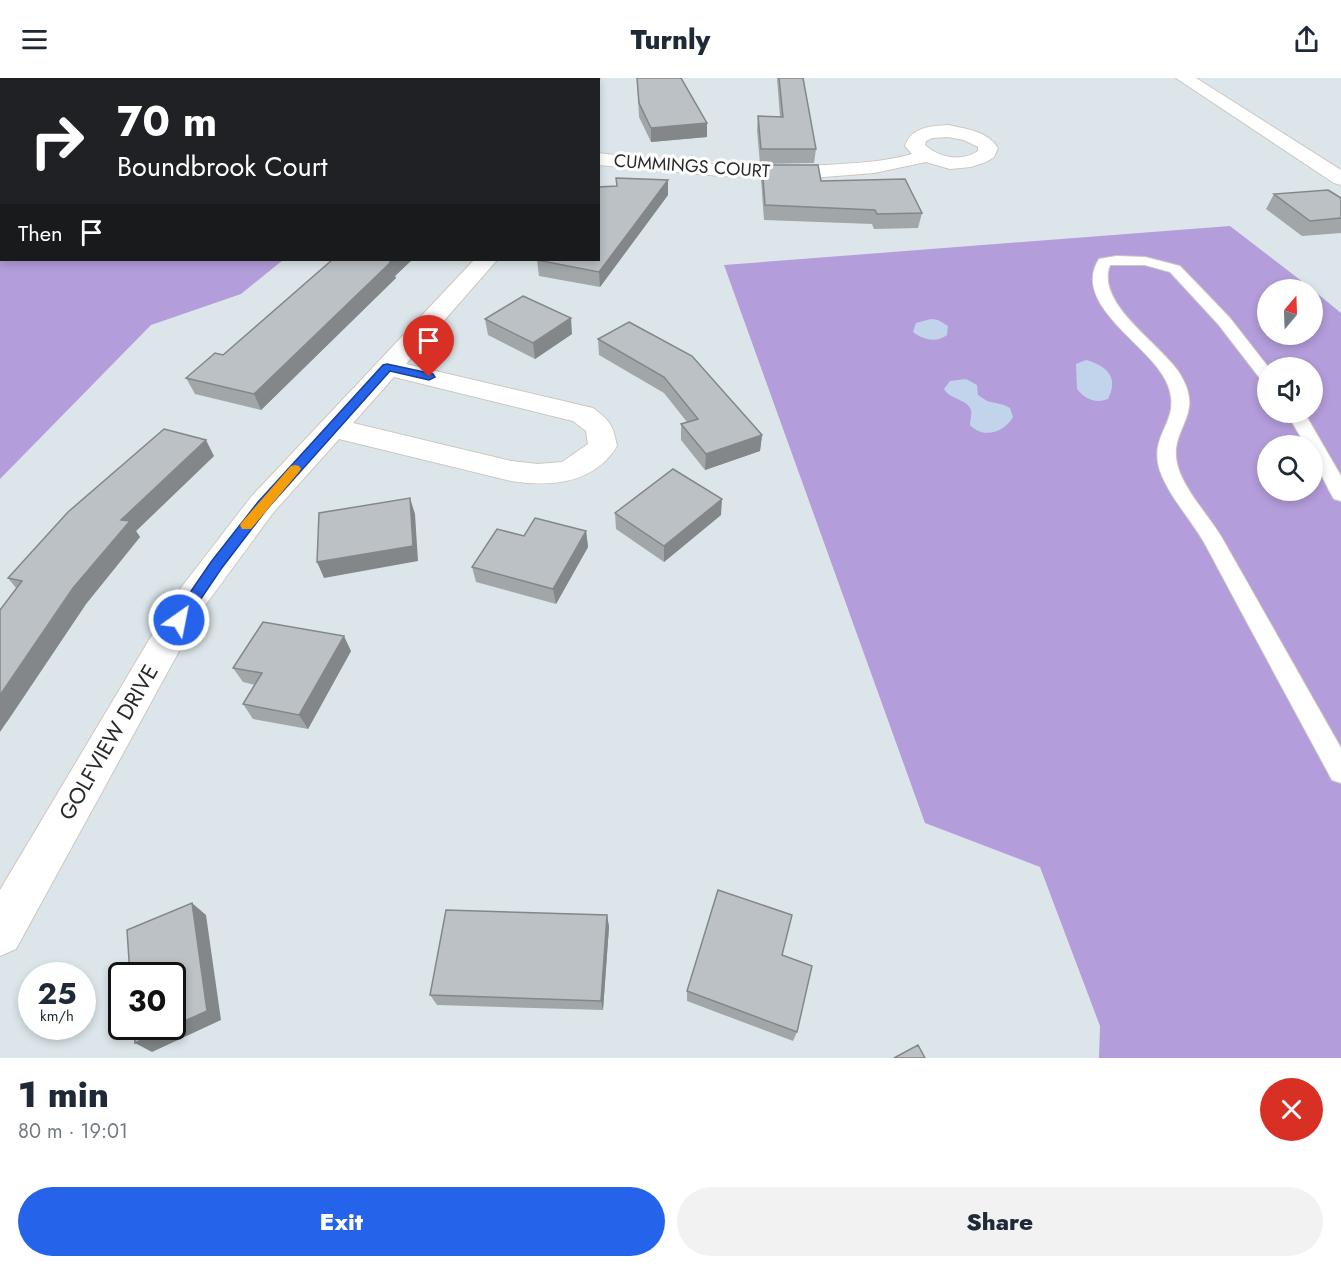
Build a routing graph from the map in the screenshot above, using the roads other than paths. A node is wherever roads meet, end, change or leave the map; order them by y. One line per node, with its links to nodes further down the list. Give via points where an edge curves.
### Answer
1 (1184, 78): 4 (street)
2 (927, 156): 3 (street, CUMMINGS COURT, via 877,167 769,173)
3 (600, 159)
4 (1341, 179)
5 (485, 261): 7 (street, GOLFVIEW DRIVE)
6 (1257, 363): 11 (lane, via 1175,269 1130,260 1104,262 1097,270 1097,282 1107,301 1158,355 1179,389 1179,418 1165,448 1167,465 1178,489 1204,526)
7 (387, 367): 9 (street, GOLFVIEW DRIVE); 9 (street, via 583,414 599,428 603,446 589,463 540,476)
8 (1302, 423): 10 (lane)
9 (333, 428): 12 (street, GOLFVIEW DRIVE, via 262,505 189,602)
10 (1341, 494)
11 (1341, 772)
12 (0, 933)

